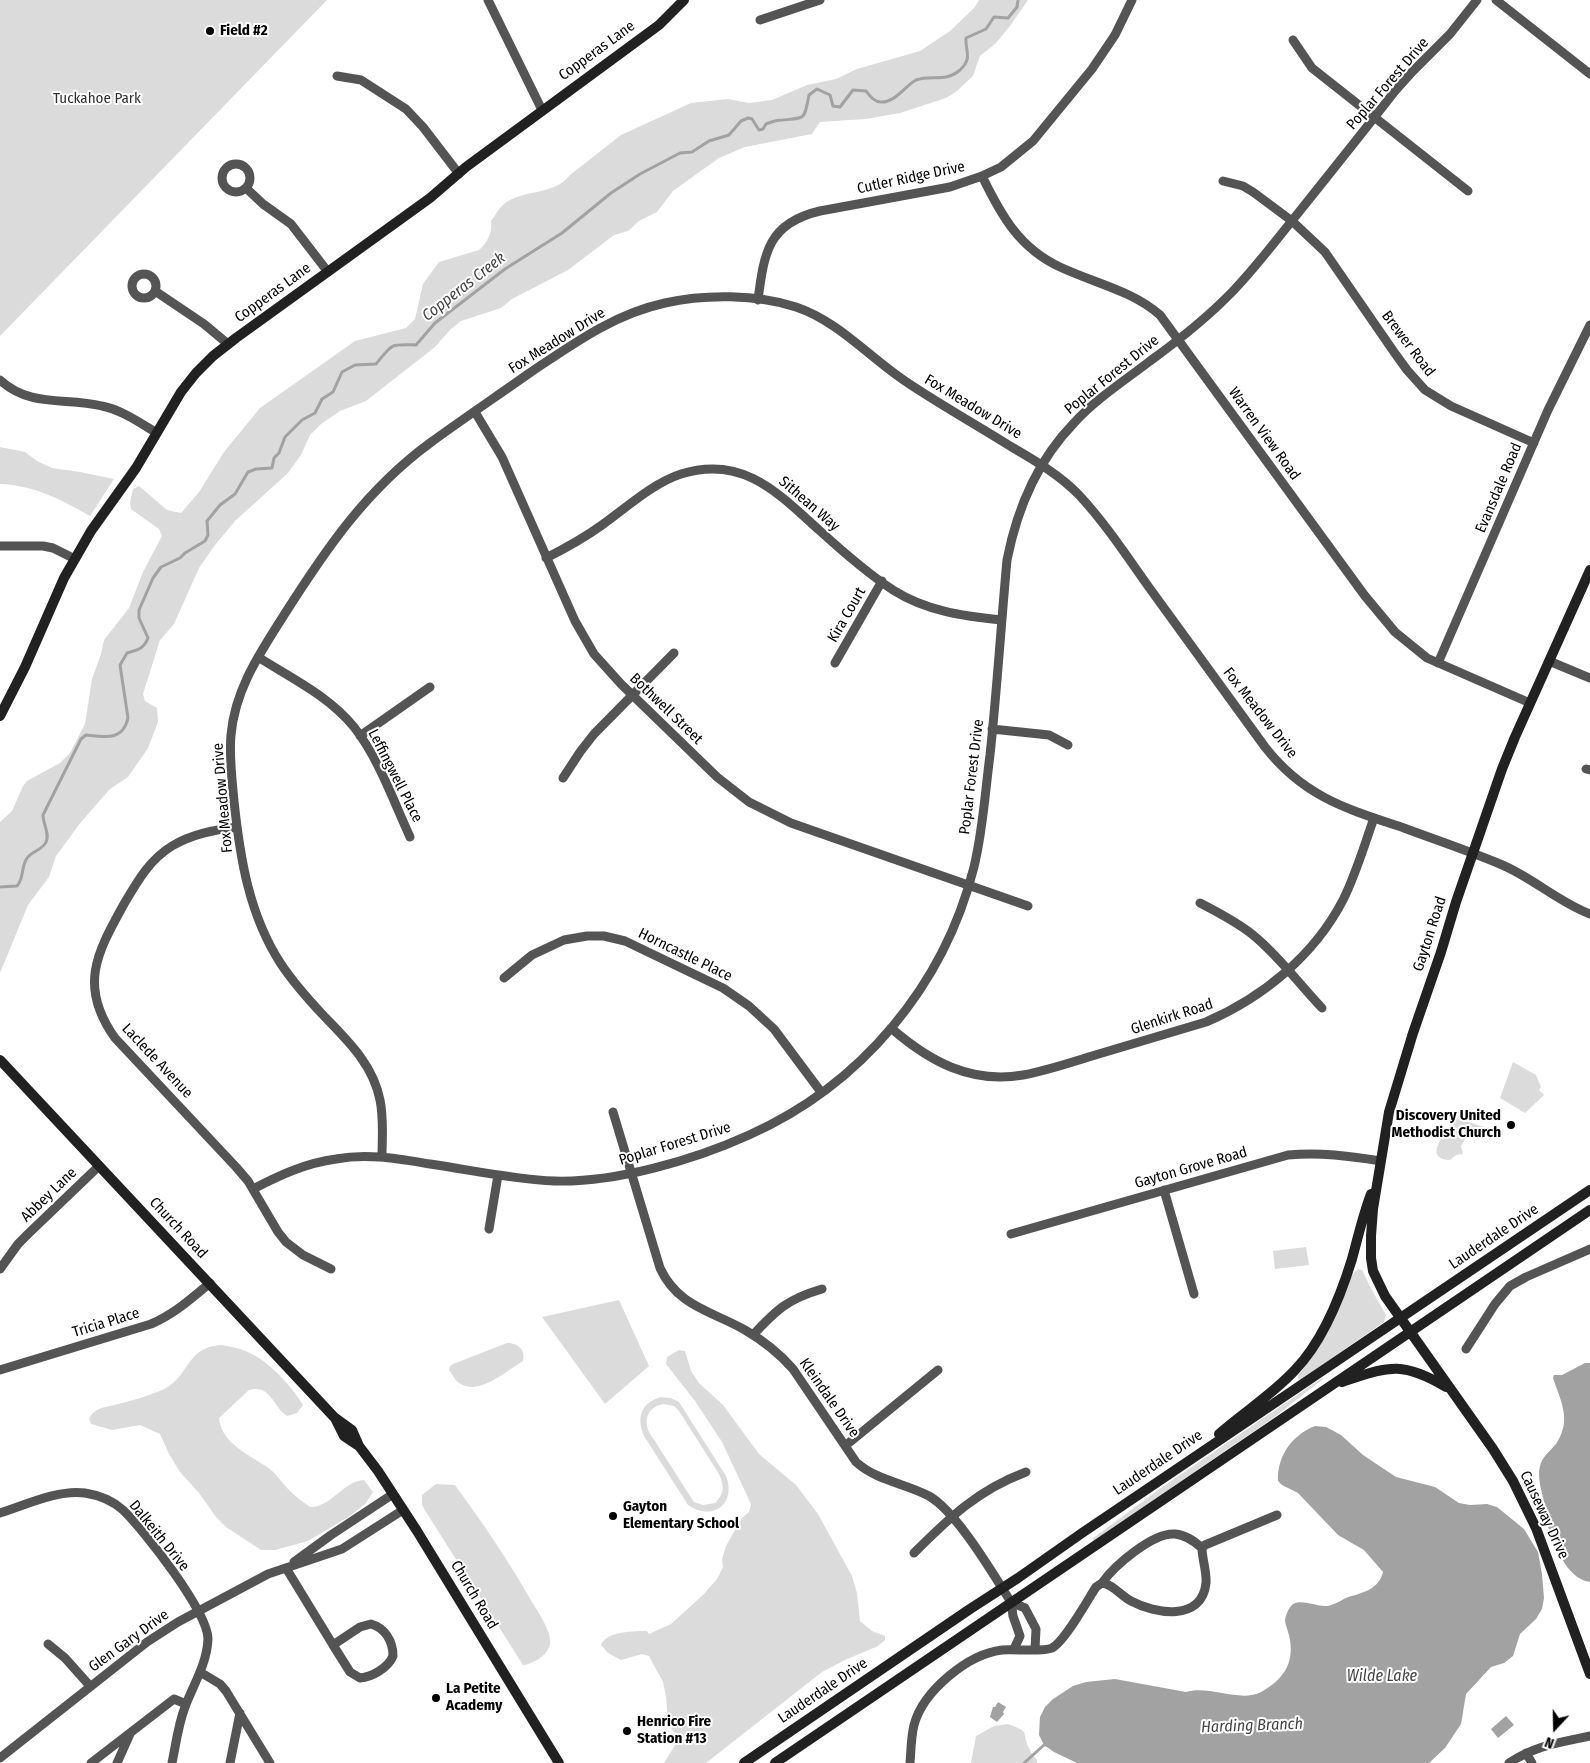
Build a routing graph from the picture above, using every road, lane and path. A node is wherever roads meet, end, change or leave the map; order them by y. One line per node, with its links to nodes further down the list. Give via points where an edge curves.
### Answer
1 (488, 0): 11 (street)
2 (682, 0): 11 (main road, Copperas Lane, via 659,25)
3 (820, 0): 7 (street)
4 (1132, 0): 14 (street, Cutler Ridge Drive, via 1107,49 1044,129 1014,159)
5 (1477, 0): 12 (street, Poplar Forest Drive)
6 (1496, 0): 9 (street)
7 (760, 20)
8 (1293, 40): 12 (street, via 1312,68)
9 (1590, 74)
10 (337, 76): 13 (street, via 361,80 396,102 416,119)
11 (542, 110): 13 (main road, Copperas Lane)
12 (1374, 117): 17 (street); 18 (street, Poplar Forest Drive)
13 (459, 174): 19 (main road, Copperas Lane)
14 (982, 176): 21 (street, Cutler Ridge Drive, via 950,187 798,218 783,228 767,251); 23 (street, Warren View Road, via 1005,220 1028,246 1060,268 1136,298 1160,315)
15 (1223, 180): 18 (street, Brewer Road, via 1243,186)
16 (246, 188): 19 (street, via 291,224)
17 (1468, 191)
18 (1292, 221): 23 (street, Poplar Forest Drive, via 1234,290); 28 (street, Brewer Road, via 1325,252 1407,370 1426,390 1451,406)
19 (328, 272): 24 (main road, Copperas Lane)
20 (155, 291): 24 (street)
21 (758, 300): 26 (street, Fox Meadow Drive, via 686,299 624,315 591,332); 29 (street, Fox Meadow Drive, via 792,306 817,316 911,385)
22 (1590, 325): 28 (street, Evansdale Road)
23 (1178, 339): 29 (street, Poplar Forest Drive, via 1084,413 1058,440); 40 (street, Warren View Road, via 1377,612 1405,642)
24 (228, 344): 27 (main road, Copperas Lane, via 196,373)
25 (0, 380): 27 (street, via 32,398 87,403 112,409)
26 (475, 412): 31 (street, Bothwell Street, via 502,457); 37 (street, Fox Meadow Drive, via 417,453 364,502 317,563)
27 (157, 433): 32 (main road, Copperas Lane)
28 (1534, 442): 40 (street, Evansdale Road)
29 (1042, 465): 35 (street, Poplar Forest Drive, via 1026,495 1011,539); 50 (street, Fox Meadow Drive, via 1073,489 1094,513 1274,758 1313,792 1348,810)
30 (0, 546): 32 (street, via 43,546)
31 (546, 558): 34 (street, Sithean Way, via 579,542 670,478 714,469 736,472 762,482); 43 (street, Bothwell Street, via 581,633 603,664)
32 (75, 559): 45 (main road, Copperas Lane)
33 (1589, 575): 38 (main road, Gayton Road)
34 (882, 581): 35 (street, Sithean Way, via 914,601 933,608); 39 (street, Kira Court)
35 (1001, 620): 46 (street, Poplar Forest Drive)
36 (674, 653): 43 (street)
37 (258, 657): 47 (street, Leffingwell Place, via 324,700); 51 (street, Fox Meadow Drive, via 239,695 231,736 231,774)
38 (1549, 661): 41 (street); 44 (main road, Gayton Road)
39 (836, 662)
40 (1438, 663): 44 (street, Warren View Road)
41 (1590, 678)
42 (430, 687): 47 (street)
43 (632, 695): 49 (street, via 589,740); 54 (street, Bothwell Street, via 717,778 761,809 791,823)
44 (1530, 703): 53 (main road, Gayton Road, via 1502,769)
45 (0, 716)
46 (992, 728): 48 (street, via 1049,735); 54 (street, Poplar Forest Drive, via 984,817)
47 (360, 736): 52 (street, Leffingwell Place)
48 (1068, 745)
49 (563, 778)
50 (1374, 818): 53 (street, Fox Meadow Drive); 58 (street, Glenkirk Road, via 1334,917 1312,946)
51 (237, 827): 65 (street, Fox Meadow Drive, via 252,902 276,954 299,988 360,1055 374,1080 383,1120); 71 (street, Laclede Avenue, via 192,836 170,847 150,864 100,950 95,968 95,990 102,1019 115,1038)
52 (410, 837)
53 (1473, 854): 57 (street, Fox Meadow Drive, via 1518,872 1552,895); 66 (main road, Gayton Road, via 1389,1112)
54 (969, 885): 56 (street, Bothwell Street); 61 (street, Poplar Forest Drive, via 931,972)
55 (1200, 903): 58 (street, via 1233,920 1253,935)
56 (1028, 906)
57 (1590, 914)
58 (1287, 970): 60 (street); 61 (street, Glenkirk Road, via 1247,1002 1206,1022 1022,1075 992,1076 956,1069 926,1056)
59 (504, 978): 63 (street, Horncastle Place, via 542,950 564,940 604,936 625,941 723,988 749,1006 774,1029)
60 (1322, 1008)
61 (892, 1028): 63 (street, Poplar Forest Drive, via 849,1071)
62 (0, 1060): 67 (main road, Church Road)
63 (821, 1092): 68 (street, Poplar Forest Drive, via 781,1119 731,1143)
64 (614, 1112): 68 (street, Kleindale Drive)
65 (382, 1157): 69 (street, Poplar Forest Drive); 71 (street, Poplar Forest Drive, via 351,1157 312,1164)
66 (1381, 1161): 70 (main road, Gayton Road); 72 (street, Gayton Grove Road, via 1331,1153 1288,1155)
67 (99, 1166): 78 (street, Abbey Lane, via 18,1244); 80 (main road, Church Road)
68 (631, 1173): 69 (street, Poplar Forest Drive, via 572,1181); 85 (street, Kleindale Drive, via 660,1268 668,1282 694,1305)
69 (498, 1174): 75 (street)
70 (1378, 1174): 83 (main road, Gayton Road, via 1371,1222 1371,1258 1380,1287); 92 (main road, via 1363,1213 1341,1291 1311,1349 1288,1377)
71 (253, 1189): 79 (street, Laclede Avenue, via 286,1242)
72 (1164, 1190): 76 (street, Gayton Grove Road); 82 (street)
73 (1590, 1190): 83 (main road, Lauderdale Drive)
74 (1590, 1210): 84 (main road, Lauderdale Drive)
75 (489, 1229)
76 (1011, 1234)
77 (1590, 1250): 86 (street, via 1510,1286)
78 (0, 1269)
79 (331, 1269)
80 (210, 1283): 87 (street, Tricia Place, via 183,1306 151,1324); 94 (main road, Church Road, via 334,1417 344,1436 359,1446)
81 (822, 1288): 85 (street, via 789,1301)
82 (1194, 1294)
83 (1400, 1317): 84 (main road, Gayton Road); 92 (main road, Lauderdale Drive)
84 (1410, 1332): 89 (main road, Lauderdale Drive); 90 (main road, Causeway Drive)
85 (753, 1335): 91 (street, Kleindale Drive, via 783,1357 793,1369)
86 (1466, 1349)
87 (0, 1370)
88 (938, 1370): 91 (street)
89 (1329, 1386): 90 (main road, via 1392,1368 1419,1372); 104 (main road, Lauderdale Drive)
90 (1450, 1389): 111 (main road, Causeway Drive, via 1493,1449 1524,1501)
91 (845, 1446): 98 (street, Kleindale Drive, via 856,1462 869,1472 929,1496)
92 (1189, 1461): 103 (main road, Lauderdale Drive)
93 (1026, 1472): 98 (street, via 983,1492)
94 (393, 1494): 95 (main road, Church Road); 101 (street, Glen Gary Drive)
95 (403, 1510): 101 (street, Glen Gary Drive, via 342,1549); 124 (main road, Church Road)
96 (0, 1513): 105 (street, Dalkeith Drive, via 58,1495 85,1493 104,1499 123,1510 139,1529)
97 (1277, 1515): 99 (street)
98 (952, 1517): 100 (street); 103 (street, Kleindale Drive)
99 (1202, 1548): 102 (street, via 1182,1535 1164,1535 1116,1566); 102 (street, via 1206,1582 1198,1603 1192,1608 1169,1612 1155,1609 1130,1600)
100 (914, 1553)
101 (286, 1568): 105 (street, Glen Gary Drive, via 268,1574); 107 (street)
102 (1102, 1583): 109 (street, via 1057,1644 1046,1650)
103 (1002, 1588): 104 (street, Kleindale Drive); 125 (main road, Lauderdale Drive)
104 (1011, 1602): 108 (street, Kleindale Drive, via 1020,1636); 109 (street, Kleindale Drive, via 1025,1608 1036,1629); 126 (main road, Lauderdale Drive)
105 (198, 1611): 110 (street, Dalkeith Drive, via 208,1637); 112 (street, Glen Gary Drive, via 147,1642)
106 (48, 1644): 112 (street)
107 (333, 1645): 107 (street, via 350,1672 360,1678 373,1675 387,1666 393,1656 392,1644 384,1632 371,1624)
108 (1014, 1649): 109 (street); 127 (street, via 985,1653 935,1688 921,1707 914,1725)
109 (1035, 1649)
110 (200, 1672): 113 (street, Dalkeith Drive); 114 (street, via 220,1684)
111 (1590, 1674)
112 (90, 1686): 118 (street, Glen Gary Drive)
113 (186, 1704): 115 (street, via 174,1699); 121 (street, Dalkeith Drive)
114 (240, 1713): 122 (street); 123 (street)
115 (131, 1731): 119 (street); 120 (street)
116 (1590, 1736): 117 (street, via 1553,1743)
117 (1526, 1753): 128 (street); 129 (street)
118 (0, 1758)
119 (91, 1763)
120 (117, 1763)
121 (172, 1763)
122 (230, 1763)
123 (270, 1763)
124 (558, 1763)
125 (744, 1763)
126 (775, 1763)
127 (910, 1763)
128 (1508, 1763)
129 (1532, 1763)

